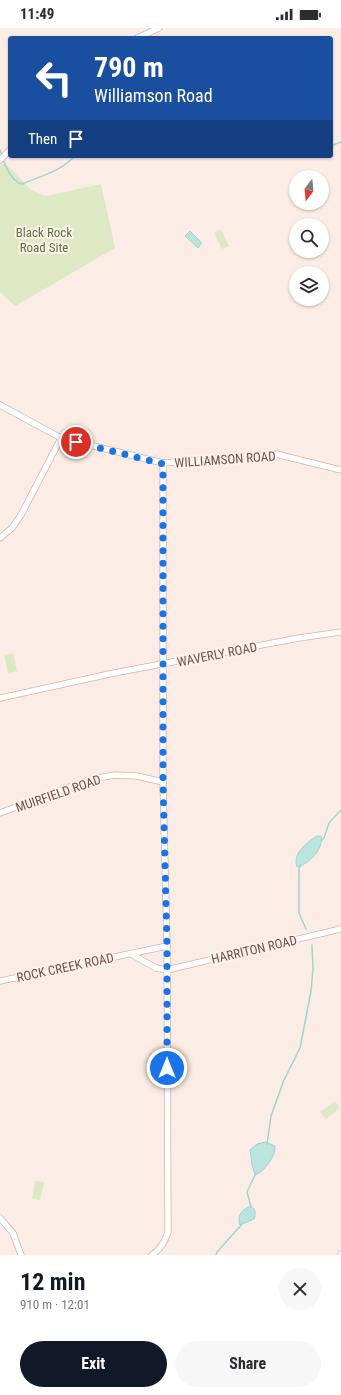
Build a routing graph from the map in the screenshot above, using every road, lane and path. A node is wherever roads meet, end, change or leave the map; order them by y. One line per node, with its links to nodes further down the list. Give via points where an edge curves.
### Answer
1 (159, 28): 2 (street)
2 (141, 36)
3 (0, 405): 4 (street, WILLIAMSON ROAD)
4 (61, 438): 5 (street, WILLIAMSON ROAD); 7 (street, via 21,515 12,528)
5 (163, 464): 6 (street, WILLIAMSON ROAD, via 276,454); 9 (street)
6 (341, 470)
7 (0, 538)
8 (341, 632): 9 (street, WAVERLY ROAD)
9 (164, 664): 10 (street, WAVERLY ROAD); 11 (street)
10 (0, 698)
11 (163, 782): 12 (street, MUIRFIELD ROAD, via 137,776 115,775 91,779); 14 (street)
12 (0, 813)
13 (341, 929): 16 (street, HARRITON ROAD)
14 (167, 946): 15 (street, ROCK CREEK ROAD); 16 (street)
15 (131, 954): 16 (street, ROCK CREEK ROAD, via 156,968); 17 (street, ROCK CREEK ROAD)
16 (167, 970): 20 (street, via 168,1232 162,1247)
17 (0, 981)
18 (0, 1218): 19 (street, via 12,1233)
19 (21, 1255)
20 (152, 1255)

